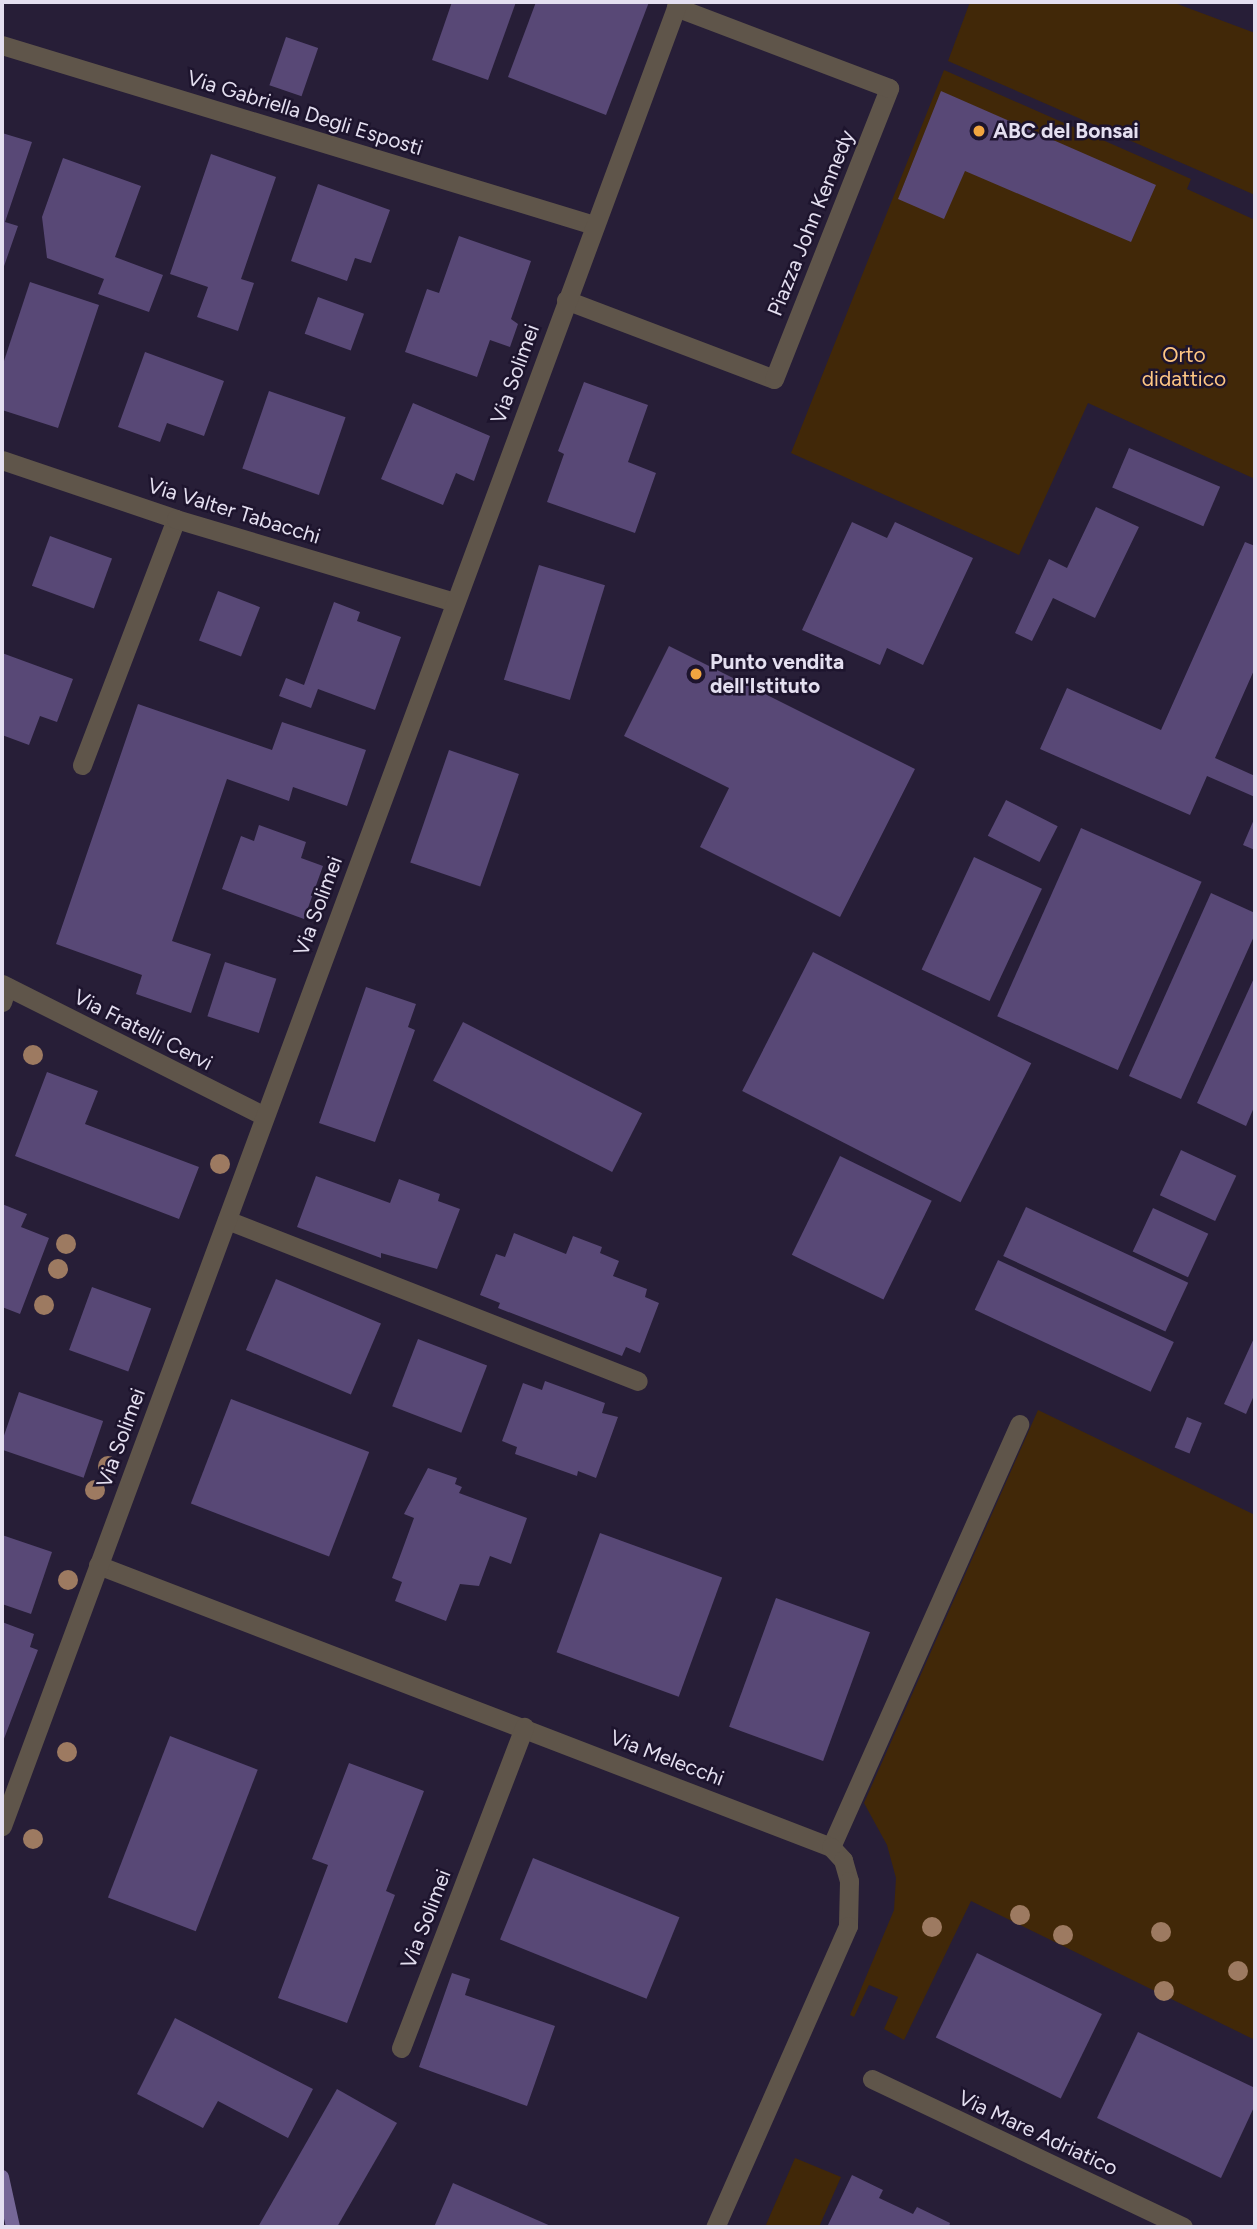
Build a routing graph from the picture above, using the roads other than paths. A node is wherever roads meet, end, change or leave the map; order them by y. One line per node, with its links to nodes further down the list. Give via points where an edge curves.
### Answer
1 (677, 4): 3 (street, Via Solimei); 4 (street, Piazza John Kennedy, via 888,88 774,379)
2 (2, 45): 3 (street, Via Gabriella Degli Esposti)
3 (594, 225): 4 (street, Via Solimei)
4 (566, 300): 7 (street, Via Solimei)
5 (2, 460): 6 (street, Via Valter Tabacchi)
6 (176, 519): 7 (street, Via Valter Tabacchi); 8 (street)
7 (454, 602): 10 (street, Via Solimei)
8 (82, 765)
9 (4, 991): 10 (street, Via Fratelli Cervi)
10 (264, 1116): 11 (street, Via Solimei)
11 (227, 1220): 12 (street); 14 (street, Via Solimei)
12 (638, 1381)
13 (1019, 1424): 17 (street)
14 (99, 1565): 15 (street, Via Melecchi); 16 (street, Via Solimei)
15 (524, 1727): 17 (street, Via Melecchi); 18 (street, Via Solimei)
16 (2, 1826)
17 (831, 1847): 20 (street, via 843,1860 849,1881 848,1926)
18 (401, 2048)
19 (872, 2079): 21 (street, Via Mare Adriatico)
20 (715, 2227)
21 (1183, 2227)

